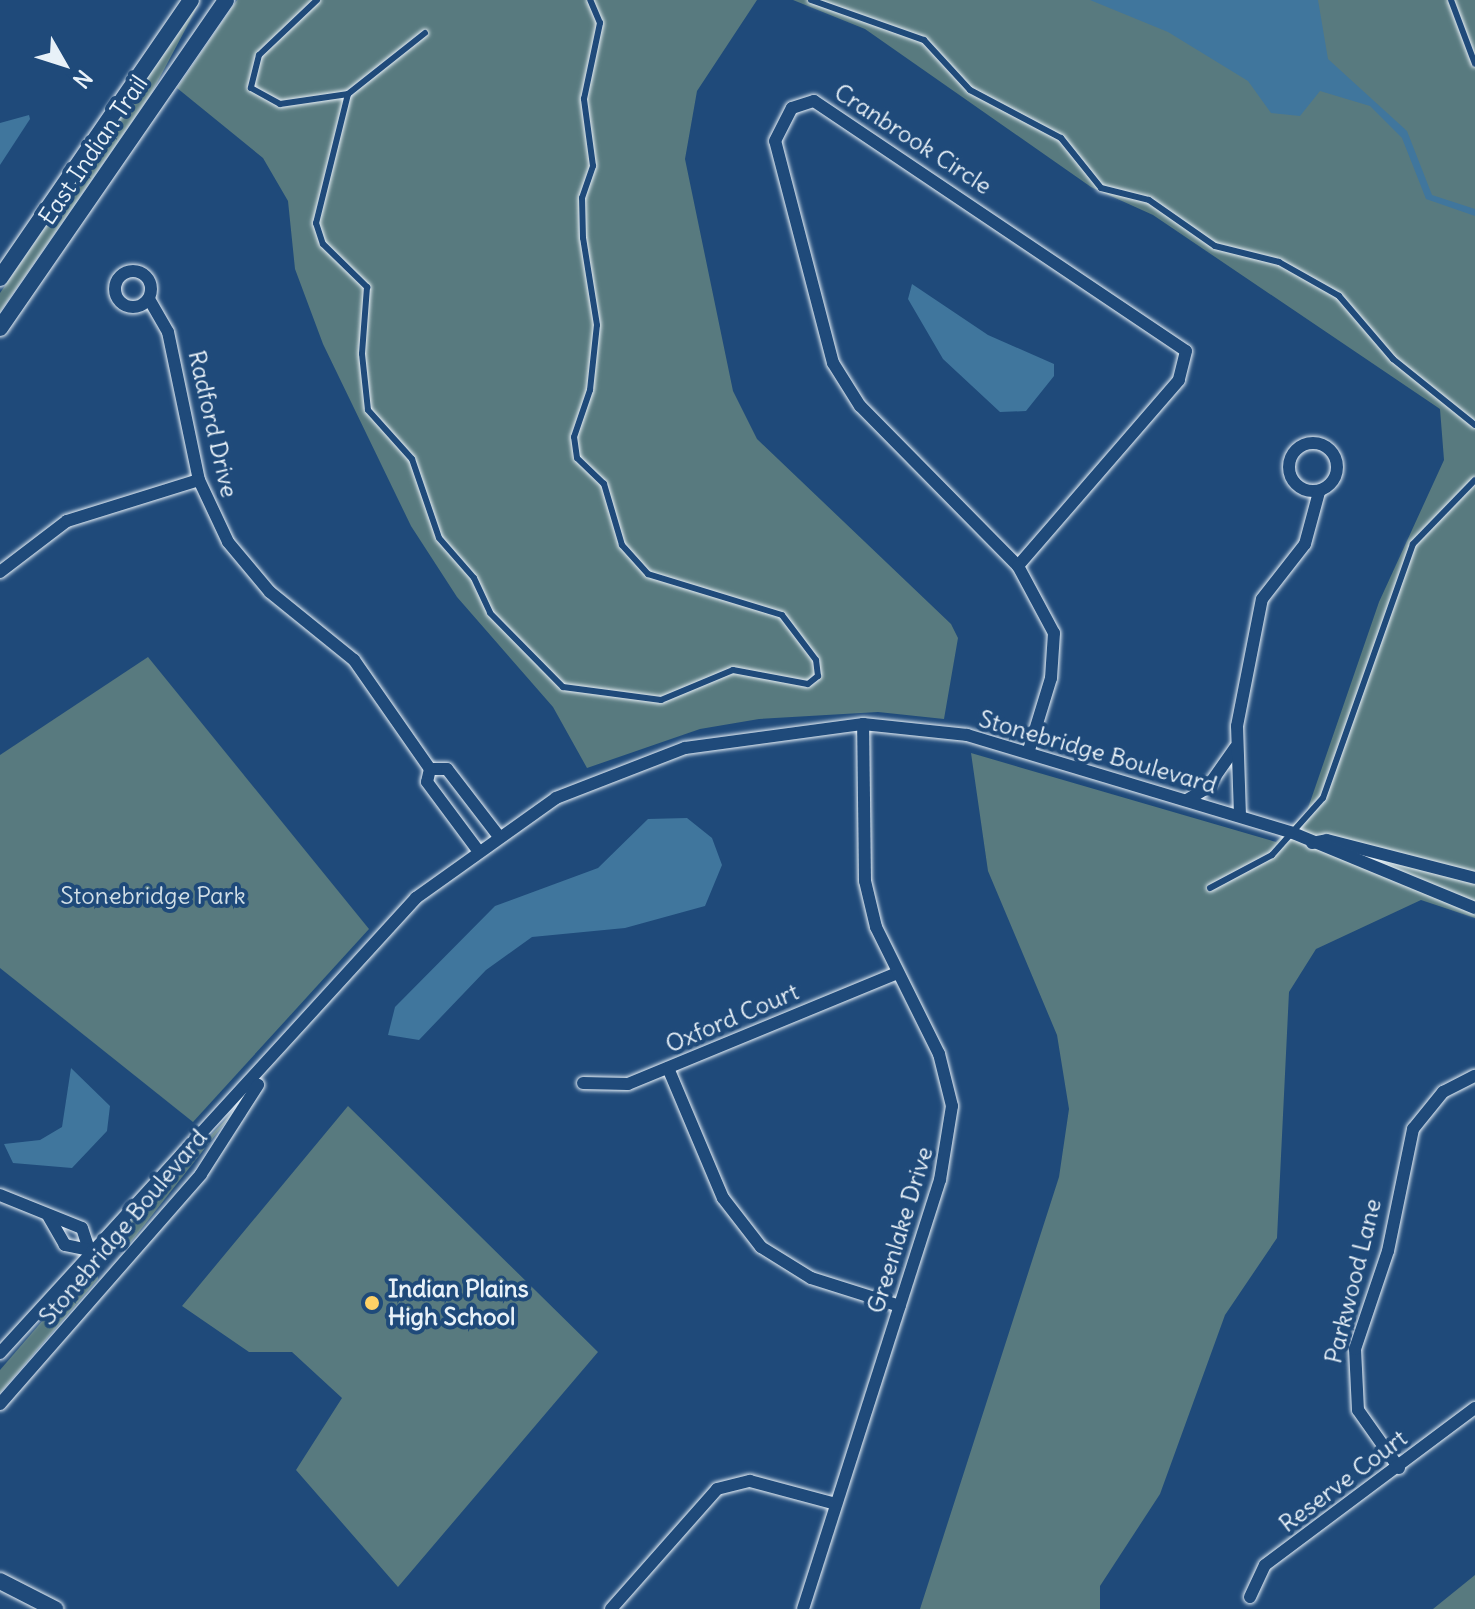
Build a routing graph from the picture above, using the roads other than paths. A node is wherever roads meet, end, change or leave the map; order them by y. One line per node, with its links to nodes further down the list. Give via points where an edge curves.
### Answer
1 (191, 0): 10 (main road, East Indian Trail)
2 (226, 0): 12 (main road, East Indian Trail)
3 (317, 0): 9 (lane, via 259,55 251,88 280,104)
4 (590, 0): 9 (lane, via 600,23 584,99 593,166 582,198 597,325 590,390 574,437 577,458 604,484 622,545 648,574 782,615 816,660 818,676 808,684 733,670 661,700 563,687 490,613 474,578 439,538 407,450 368,410 362,354 370,298 317,232)
5 (811, 0): 13 (lane, via 924,40 970,90 1061,138 1101,188 1149,200 1215,246 1279,262 1339,296 1393,359)
6 (1451, 0): 8 (lane)
7 (425, 33): 9 (lane)
8 (1475, 64)
9 (348, 94)
10 (0, 278)
11 (149, 299): 14 (street, Radford Drive, via 163,317 179,369)
12 (0, 328)
13 (1475, 425)
14 (199, 480): 18 (street, via 67,521); 22 (street, Radford Drive, via 239,558 354,660)
15 (1475, 480): 25 (lane, via 1413,544 1323,798)
16 (1319, 492): 16 (street, via 1337,465 1327,447 1309,443 1292,455 1291,477); 20 (street, via 1305,544 1262,599)
17 (1018, 566): 17 (street, Cranbrook Circle, via 860,406 833,363 775,141 783,118 803,103 836,110 1186,351 1179,380); 21 (street, Cranbrook Circle, via 1054,633 1051,678)
18 (0, 572)
19 (863, 724): 21 (street, Stonebridge Boulevard); 26 (street, Stonebridge Boulevard, via 685,748 592,781); 32 (street, Greenlake Drive, via 865,881)
20 (1236, 745): 23 (street, via 1220,774); 24 (street)
21 (1029, 750): 23 (street, Stonebridge Boulevard)
22 (430, 769): 26 (street, Radford Drive, via 447,769); 28 (street, Radford Drive, via 427,782)
23 (1187, 800): 24 (street, Stonebridge Boulevard)
24 (1240, 816): 25 (street, Stonebridge Boulevard)
25 (1293, 833): 27 (street, Stonebridge Boulevard); 30 (lane, via 1261,862)
26 (497, 834): 28 (street, Stonebridge Boulevard)
27 (1312, 843): 29 (street, Stonebridge Boulevard, via 1327,840); 31 (street, Stonebridge Boulevard)
28 (477, 849): 34 (street, Stonebridge Boulevard, via 379,937)
29 (1475, 878)
30 (1210, 888)
31 (1475, 908)
32 (895, 974): 33 (street, Oxford Court); 40 (street, Greenlake Drive, via 939,1054 952,1106 940,1180)
33 (668, 1068): 36 (street, Oxford Court, via 612,1087); 40 (street, via 723,1198 761,1247 811,1278)
34 (267, 1069): 39 (street, Stonebridge Boulevard); 42 (street, Stonebridge Boulevard, via 201,1174)
35 (1475, 1076): 44 (street, Parkwood Lane, via 1443,1092 1413,1129 1388,1251 1355,1349 1358,1410)
36 (583, 1083)
37 (0, 1195): 38 (street)
38 (48, 1215): 39 (street, via 65,1245); 39 (street, via 82,1228)
39 (89, 1250): 41 (street, Stonebridge Boulevard)
40 (900, 1306): 45 (street, Greenlake Drive)
41 (0, 1353)
42 (0, 1404)
43 (1475, 1408): 44 (street, Reserve Court)
44 (1399, 1468): 47 (street, Reserve Court, via 1265,1565)
45 (836, 1504): 49 (street, via 750,1481 717,1489); 50 (street, Greenlake Drive)
46 (0, 1581): 48 (main road)
47 (1250, 1597)
48 (55, 1609)
49 (611, 1609)
50 (803, 1609)

